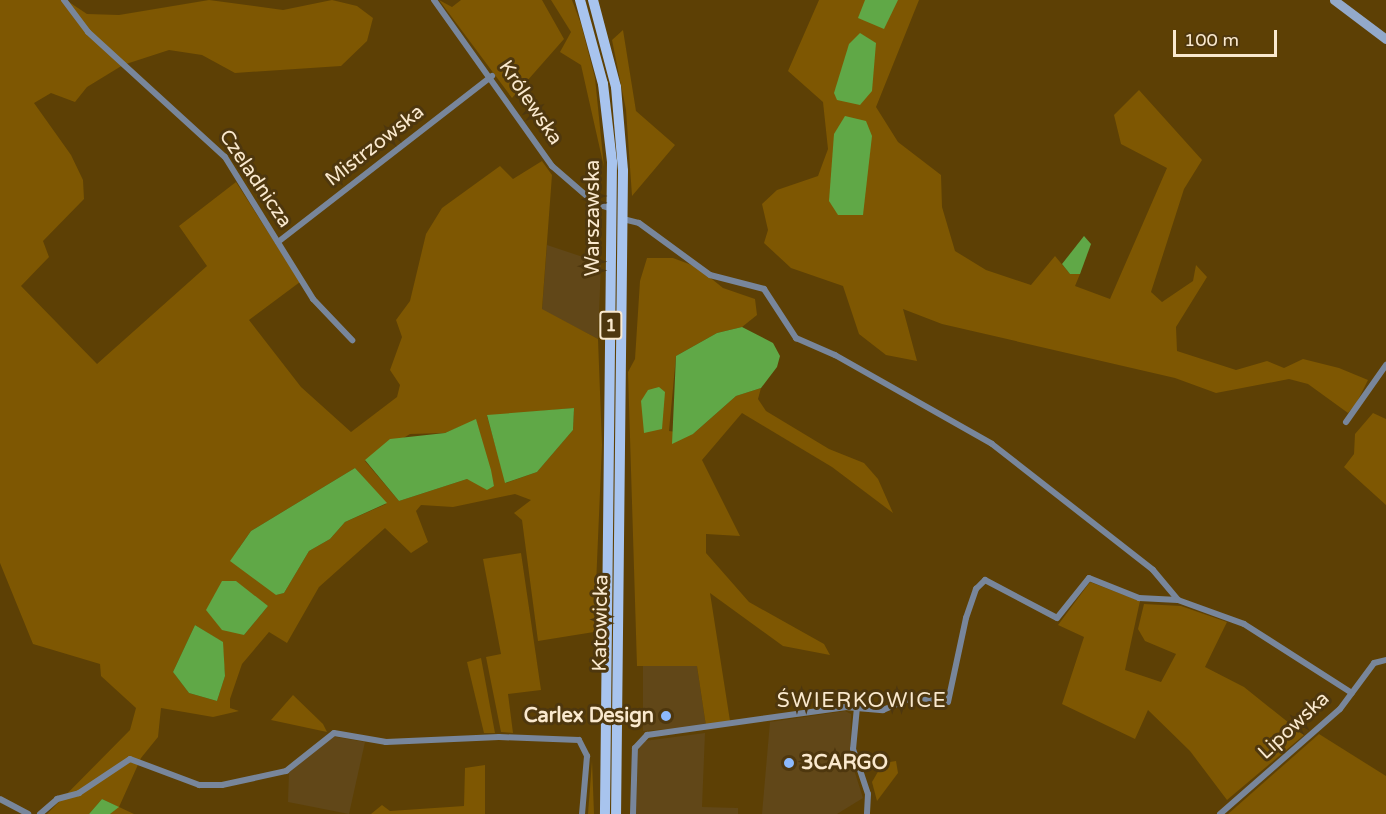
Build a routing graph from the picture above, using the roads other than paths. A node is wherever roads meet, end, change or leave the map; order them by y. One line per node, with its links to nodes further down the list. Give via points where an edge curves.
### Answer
1 (64, 0): 10 (street, Czeladnicza, via 88,32 206,134)
2 (434, 0): 7 (street, Królewska)
3 (580, 0): 8 (main road, Warszawska / 1, via 608,113)
4 (593, 0): 9 (main road, Warszawska / 1, via 619,109)
5 (1334, 0): 6 (street)
6 (1386, 39)
7 (492, 76): 8 (street, Królewska, via 552,166 596,204); 10 (street, Mistrzowska)
8 (612, 209): 15 (main road, Warszawska / 1)
9 (623, 219): 14 (main road, Warszawska / 1); 16 (street, via 639,223 710,275 764,289 796,338 835,354 992,444 1140,560)
10 (278, 242): 11 (street, Czeladnicza, via 323,313)
11 (352, 340)
12 (1386, 365): 13 (street)
13 (1346, 422)
14 (622, 432): 25 (main road, Katowicka / 1)
15 (609, 440): 24 (main road, Katowicka / 1)
16 (1178, 600): 18 (street, via 1244,624); 19 (street, via 1143,598 1089,578 1058,618 985,580 976,590 966,618 948,702 913,697 883,710)
17 (1386, 660): 18 (street, Lipowska, via 1374,663)
18 (1352, 693): 28 (street, Lipowska)
19 (857, 707): 26 (street, via 641,738 635,748); 27 (street, via 853,749 868,794)
20 (0, 799): 21 (street)
21 (28, 814)
22 (40, 814): 23 (street, via 57,799 79,793 130,759 199,785 222,785 286,771 334,733 386,742 493,737 579,740 587,756)
23 (582, 814)
24 (605, 814)
25 (616, 814)
26 (633, 814)
27 (867, 814)
28 (1220, 814)

